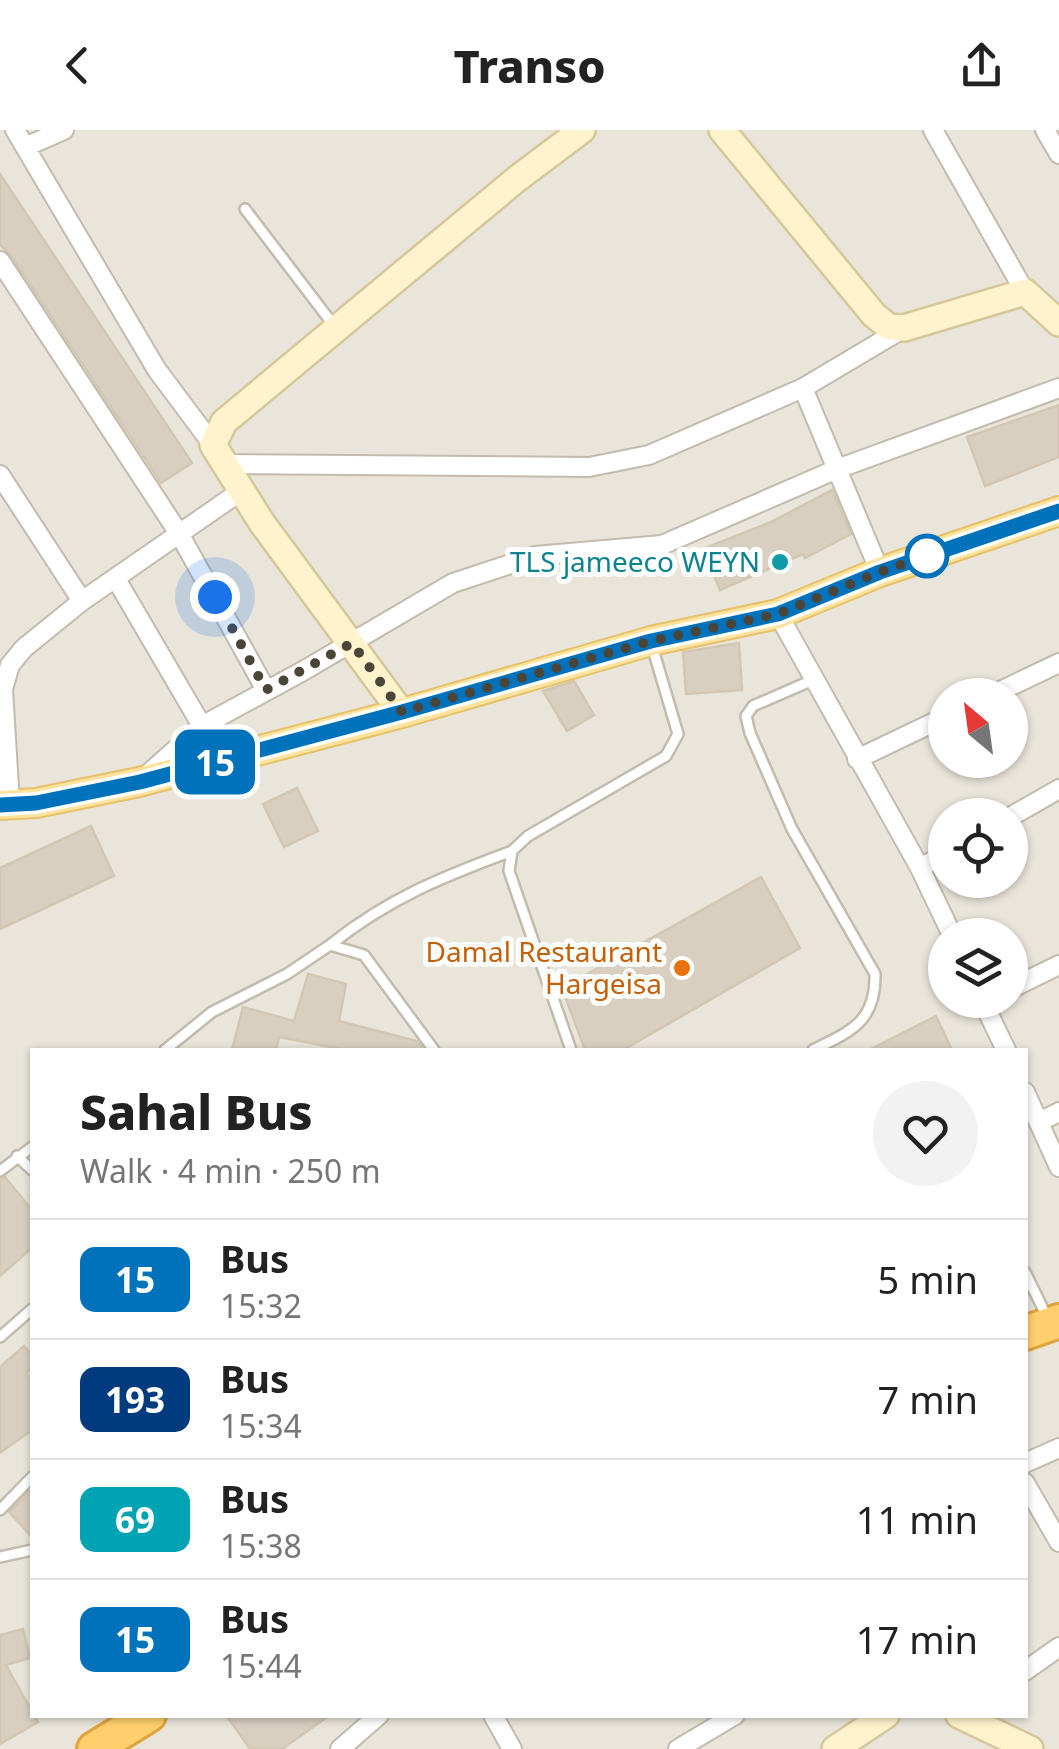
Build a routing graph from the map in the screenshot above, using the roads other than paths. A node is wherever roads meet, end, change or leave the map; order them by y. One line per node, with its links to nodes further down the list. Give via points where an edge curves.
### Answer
1 (15, 130): 7 (street)
2 (64, 130): 7 (street)
3 (582, 130): 14 (street)
4 (722, 130): 13 (street, via 874,314 889,327)
5 (933, 130): 11 (street)
6 (1045, 130): 8 (street)
7 (25, 147): 17 (street, via 158,370)
8 (1058, 152)
9 (244, 210): 14 (lane)
10 (0, 262): 22 (street)
11 (1024, 292): 12 (street); 13 (street)
12 (1057, 316)
13 (904, 328): 15 (street)
14 (337, 330): 17 (street, via 224,422)
15 (803, 388): 17 (street, via 649,454 589,467); 18 (street)
16 (1059, 388): 18 (street)
17 (218, 455): 20 (street)
18 (837, 469): 23 (street); 28 (street, via 662,545 535,556 453,582)
19 (0, 475): 25 (street)
20 (241, 492): 22 (street); 28 (street)
21 (1059, 511): 23 (main road)
22 (180, 535): 24 (street); 32 (street)
23 (880, 572): 26 (main road)
24 (116, 579): 25 (street); 35 (street)
25 (82, 601): 39 (street, via 10,665 4,689)
26 (778, 614): 27 (main road); 31 (street)
27 (651, 641): 33 (main road); 41 (lane, via 678,734 666,756)
28 (352, 643): 32 (street); 33 (street)
29 (1059, 663): 30 (street)
30 (1028, 678)
31 (815, 679): 36 (street); 52 (lane, via 752,706 746,716 792,829 874,974 870,1012)
32 (266, 690): 35 (street)
33 (402, 712): 37 (main road)
34 (928, 725): 36 (street)
35 (202, 726): 37 (street)
36 (858, 758): 43 (street)
37 (140, 782): 39 (main road)
38 (1059, 789): 40 (street)
39 (5, 804)
40 (1028, 807)
41 (512, 851): 45 (lane, via 427,882); 51 (lane, via 509,870)
42 (928, 864): 43 (street)
43 (920, 868): 44 (street)
44 (944, 918)
45 (330, 945): 49 (lane, via 212,1012); 50 (lane, via 364,955)
46 (1059, 965): 47 (street)
47 (1028, 980)
48 (992, 1018): 53 (street)
49 (167, 1048)
50 (433, 1048)
51 (570, 1048)
52 (817, 1048)
53 (1005, 1048)
54 (1028, 1098): 56 (street)
55 (1059, 1112): 56 (street)
56 (1039, 1122): 60 (street)
57 (30, 1148): 58 (lane)
58 (18, 1156): 59 (lane); 61 (lane)
59 (30, 1168)
60 (1059, 1168)
61 (0, 1171)
62 (1028, 1280): 64 (lane)
63 (30, 1311): 65 (lane)
64 (1045, 1326)
65 (0, 1337)
66 (1059, 1448): 67 (street)
67 (1028, 1462)
68 (30, 1479): 70 (lane)
69 (1028, 1487): 71 (street)
70 (0, 1510)
71 (1059, 1542)
72 (30, 1550): 73 (lane)
73 (0, 1557)
74 (1059, 1647): 75 (street)
75 (1028, 1669)
76 (145, 1718): 82 (highway)
77 (376, 1718): 83 (street)
78 (495, 1718): 84 (street)
79 (730, 1718): 85 (street)
80 (882, 1718): 86 (street)
81 (965, 1718): 87 (street)
82 (94, 1749)
83 (340, 1749)
84 (512, 1749)
85 (678, 1749)
86 (835, 1749)
87 (1030, 1749)

